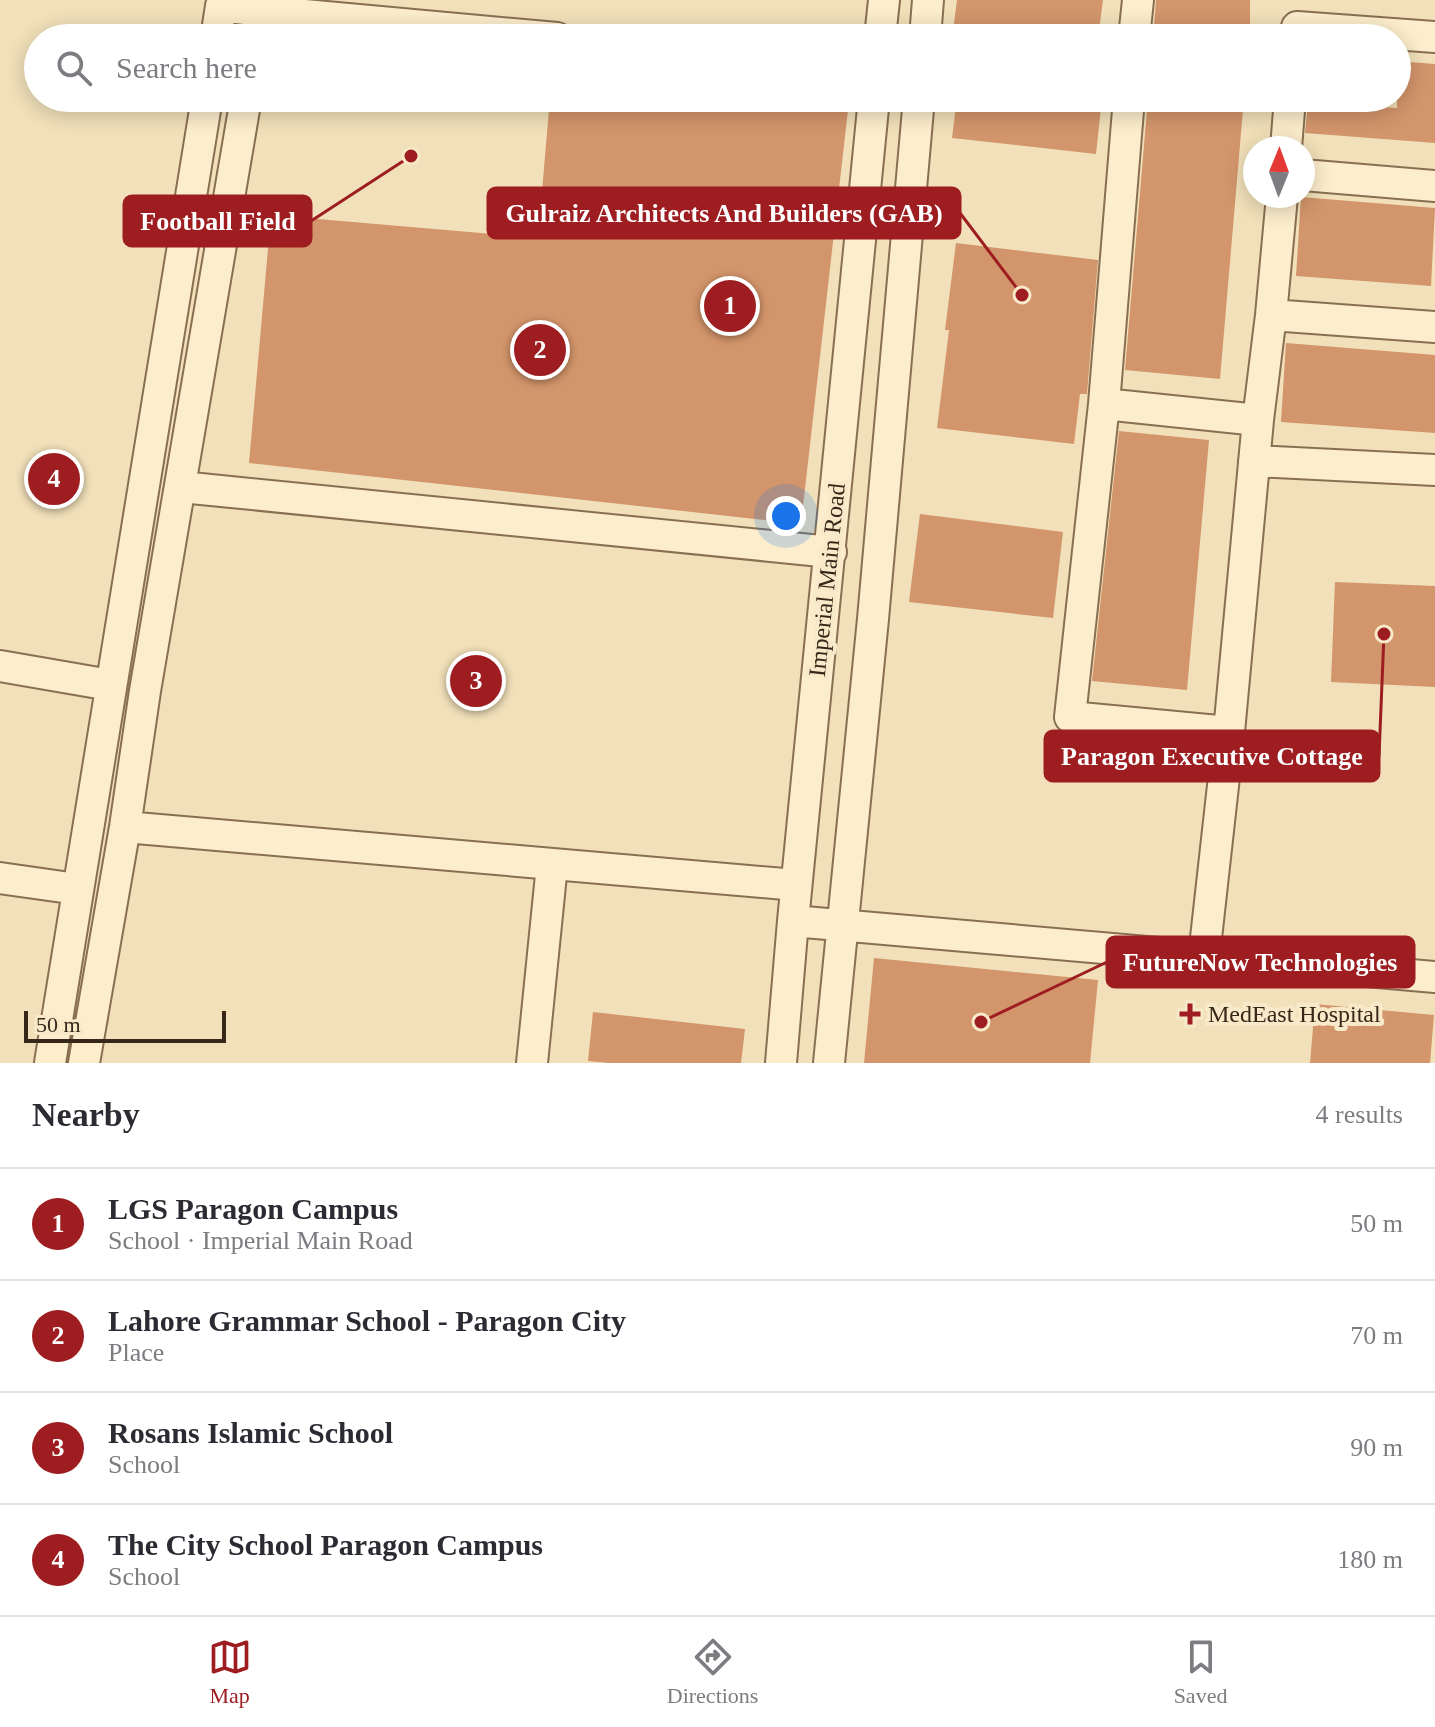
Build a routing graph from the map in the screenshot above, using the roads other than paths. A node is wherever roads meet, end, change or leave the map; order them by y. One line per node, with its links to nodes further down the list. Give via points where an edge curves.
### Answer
1 (884, 0): 6 (street)
2 (928, 0): 7 (street)
3 (1138, 0): 8 (street)
4 (218, 24): 5 (street, via 221,6)
5 (256, 24)
6 (881, 24)
7 (926, 24)
8 (1135, 24)
9 (1411, 34): 10 (street)
10 (1435, 37)
11 (205, 112): 30 (street)
12 (244, 112): 27 (street)
13 (873, 112): 28 (street, Imperial Main Road)
14 (918, 112): 38 (street, Imperial Main Road)
15 (1128, 112): 23 (street)
16 (1289, 112): 17 (street)
17 (1287, 136)
18 (1315, 176): 19 (street)
19 (1435, 186)
20 (1281, 208): 21 (street)
21 (1271, 315): 22 (street); 24 (street)
22 (1435, 327)
23 (1104, 404): 24 (street); 31 (street, via 1070,717)
24 (1258, 420): 25 (street)
25 (1254, 461): 26 (street); 31 (street)
26 (1435, 470)
27 (181, 487): 28 (street); 32 (street)
28 (831, 552): 35 (street, Imperial Main Road)
29 (0, 666): 30 (street)
30 (110, 685): 36 (street)
31 (1229, 732): 39 (street)
32 (125, 827): 33 (street); 42 (street)
33 (552, 865): 35 (street); 43 (street)
34 (0, 878): 36 (street)
35 (796, 885): 37 (street, Imperial Main Road)
36 (77, 889): 41 (street)
37 (793, 921): 38 (street); 44 (street, Imperial Main Road)
38 (842, 927): 39 (street); 45 (street, Imperial Main Road)
39 (1204, 956): 40 (street)
40 (1435, 977)
41 (50, 1063)
42 (84, 1063)
43 (532, 1063)
44 (781, 1063)
45 (829, 1063)

